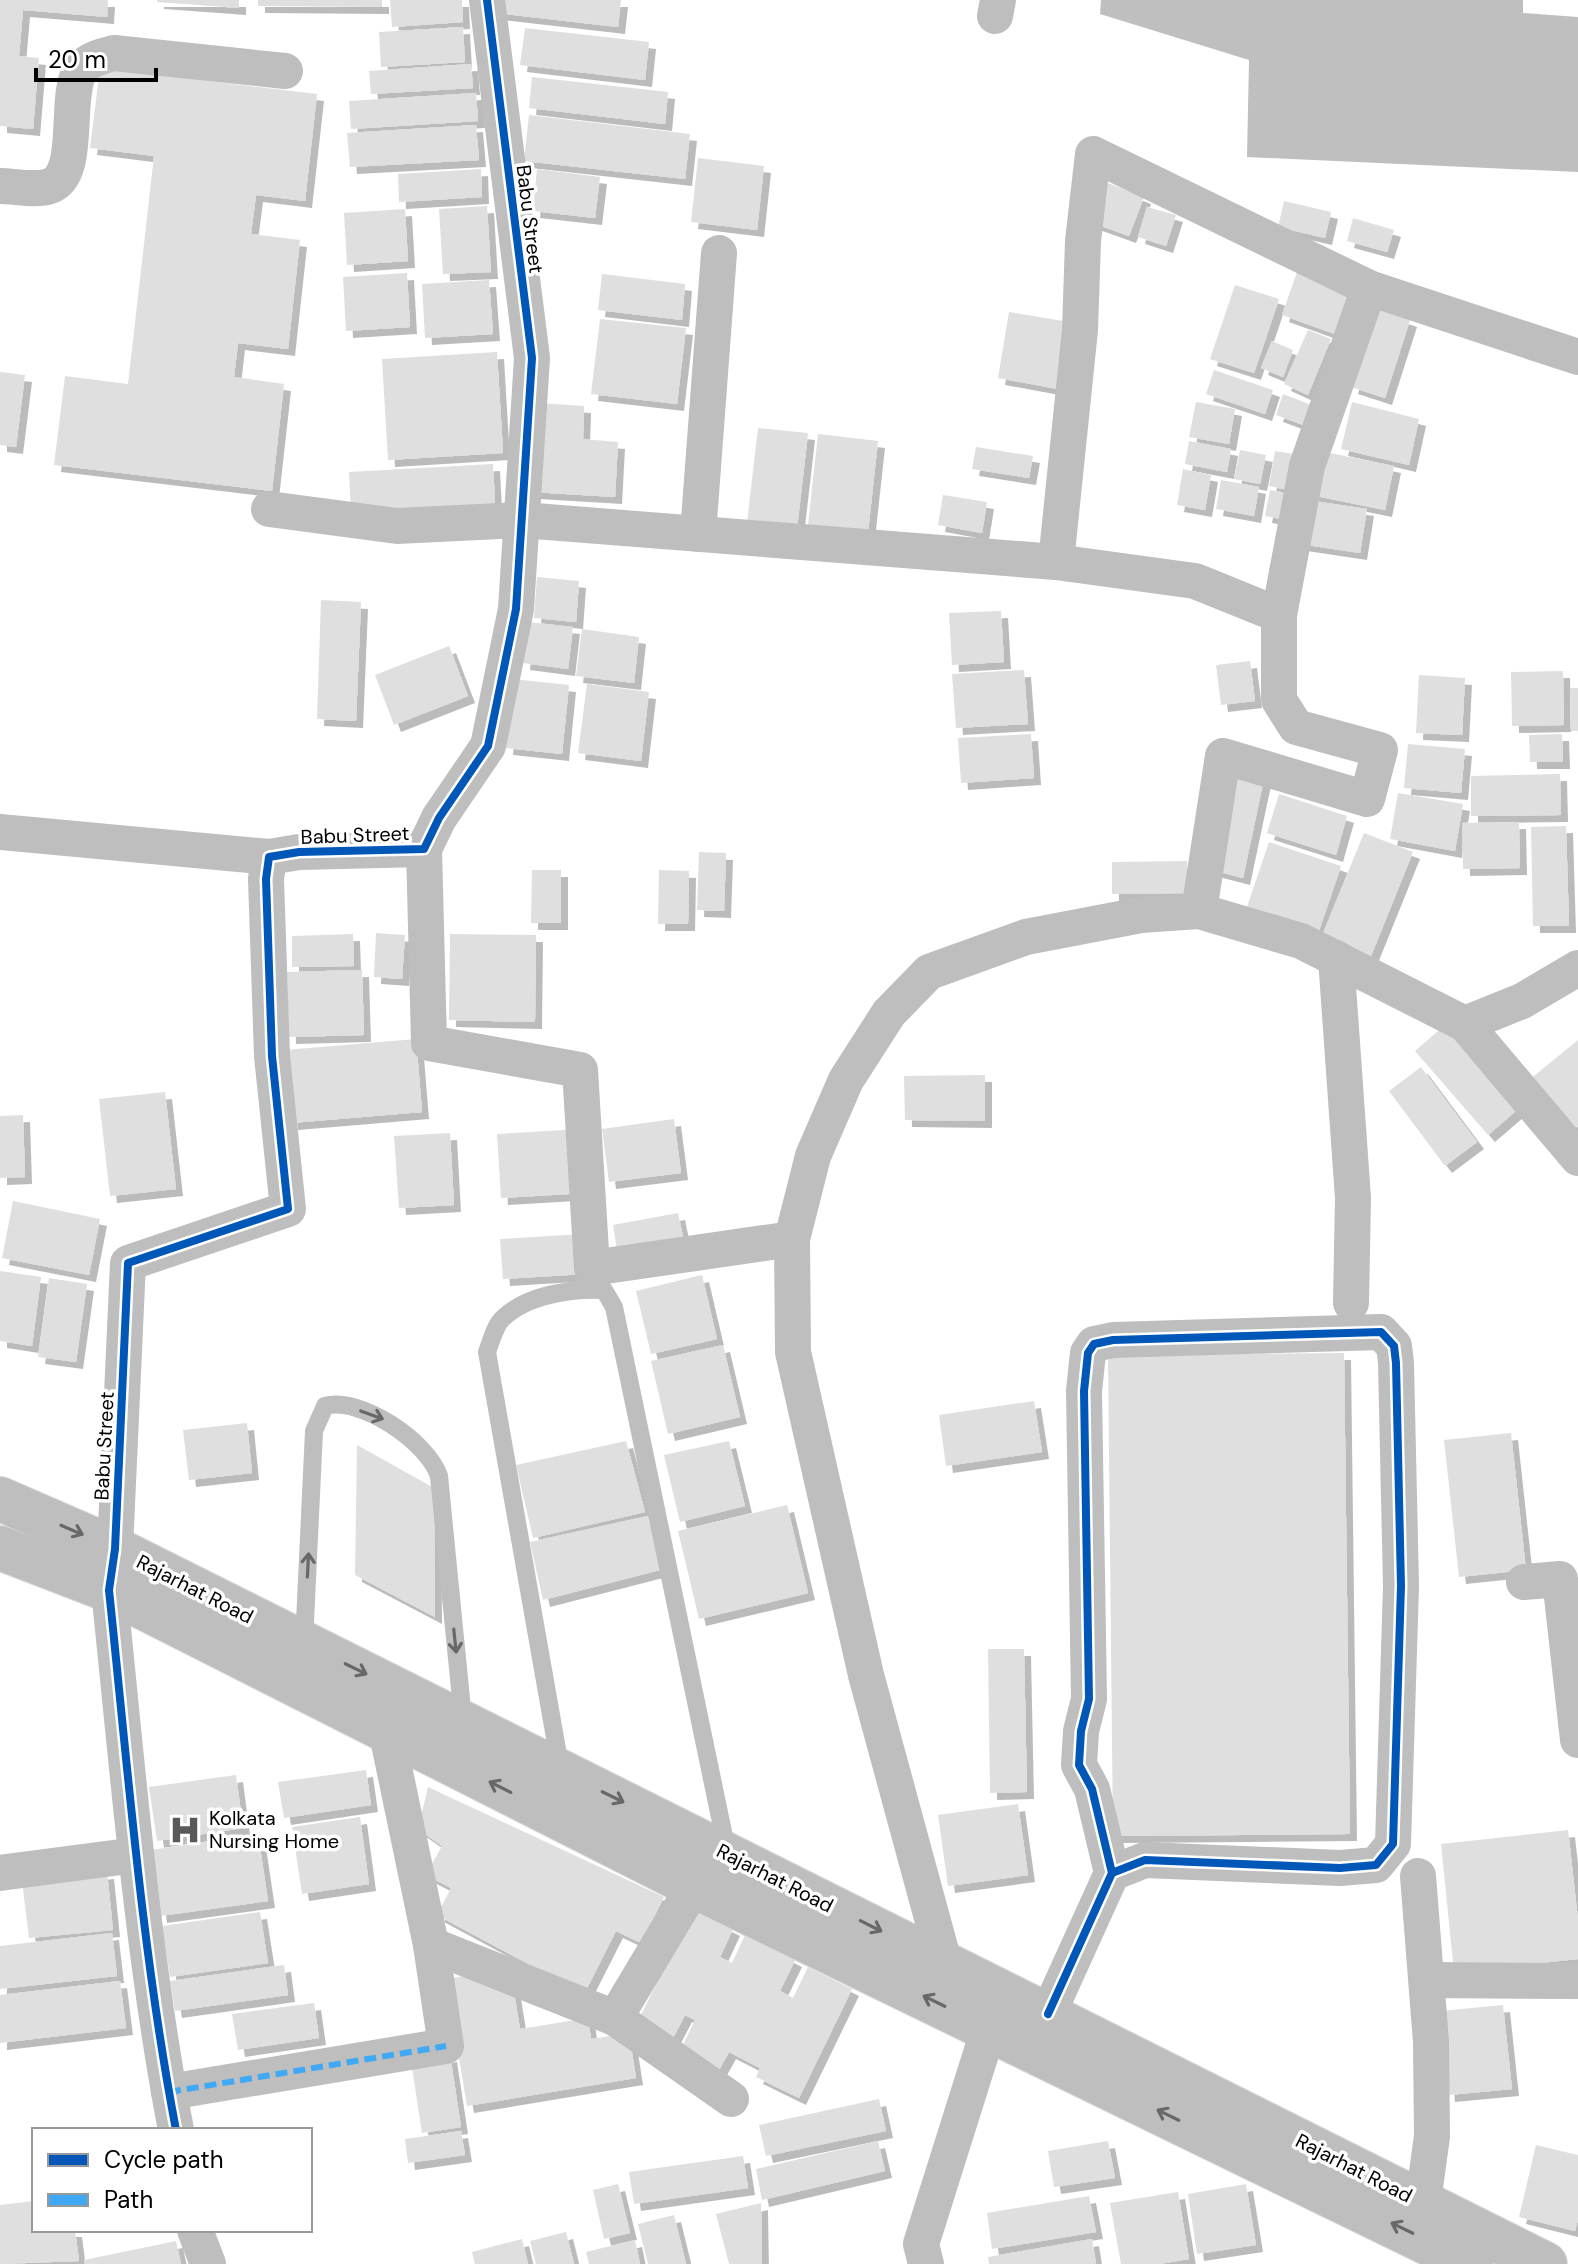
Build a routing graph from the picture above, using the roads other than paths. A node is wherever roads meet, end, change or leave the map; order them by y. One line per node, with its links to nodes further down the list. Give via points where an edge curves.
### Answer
1 (487, 0): 8 (street, Babu Street, via 532,358)
2 (285, 71): 3 (street, via 114,53 94,59 81,70 76,85 62,177 42,188)
3 (0, 186)
4 (719, 253): 9 (street)
5 (1369, 288): 6 (street); 10 (street, via 1093,154); 11 (street, via 1307,466)
6 (1578, 357)
7 (269, 509): 8 (street, via 397,526)
8 (522, 520): 9 (street); 13 (street, Babu Street, via 516,609 488,746)
9 (698, 534): 10 (street)
10 (1056, 562): 11 (street, via 1195,581)
11 (1279, 615): 15 (street, via 1279,700 1296,727 1380,750 1374,775 1367,799 1223,756)
12 (0, 832): 14 (street)
13 (424, 849): 14 (street, Babu Street); 20 (street, via 429,1043 580,1070 592,1268)
14 (269, 857): 24 (street, Babu Street, via 272,1056 288,1209 128,1263)
15 (1199, 911): 16 (street, via 1301,941); 20 (street, via 1141,915 1026,937 929,972 889,1013 846,1080 813,1156)
16 (1336, 958): 18 (street); 21 (street, via 1353,1198)
17 (1578, 968): 18 (street, via 1522,1001)
18 (1465, 1024): 19 (street)
19 (1578, 1158)
20 (792, 1239): 38 (street, via 793,1352 866,1675)
21 (1351, 1303)
22 (0, 1499): 24 (main road, Rajarhat Road, one-way to 24)
23 (0, 1548): 24 (main road, Rajarhat Road)
24 (112, 1569): 26 (main road, Rajarhat Road); 27 (main road, Rajarhat Road); 32 (street)
25 (1524, 1582): 28 (street, via 1560,1579)
26 (304, 1643): 29 (main road, Rajarhat Road, one-way to 29); 29 (lane, one-way to 29, via 314,1431 325,1406 337,1402 395,1424 434,1462)
27 (386, 1729): 29 (main road, Rajarhat Road); 37 (street)
28 (1578, 1740)
29 (463, 1745): 30 (main road, Rajarhat Road); 36 (main road, Rajarhat Road, one-way to 29)
30 (561, 1771): 31 (main road, Rajarhat Road, one-way to 31); 31 (lane, via 487,1352 500,1319 528,1302 583,1289 604,1290 614,1307)
31 (728, 1854): 38 (main road, Rajarhat Road, one-way to 38)
32 (136, 1855): 33 (street); 44 (street)
33 (0, 1873)
34 (1112, 1873): 34 (street, via 1092,1789 1079,1765 1089,1699 1084,1391 1088,1353 1094,1344 1113,1340 1381,1332 1394,1346 1396,1363 1401,1586 1393,1844 1376,1865 1145,1860); 42 (street)
35 (1418, 1876): 39 (street)
36 (694, 1886): 41 (main road, Rajarhat Road, one-way to 36); 43 (street)
37 (431, 1945): 43 (street); 44 (street, via 446,2046)
38 (944, 1962): 41 (main road, Rajarhat Road)
39 (1428, 1980): 40 (street); 47 (street, via 1432,2136)
40 (1578, 1981)
41 (995, 2009): 42 (main road, Rajarhat Road); 50 (street, via 921,2244); 51 (main road, Rajarhat Road, one-way to 41)
42 (1048, 2014): 47 (main road, Rajarhat Road)
43 (615, 2018): 45 (street)
44 (169, 2092): 46 (street)
45 (731, 2099)
46 (176, 2128)
47 (1423, 2202): 52 (main road, Rajarhat Road)
48 (196, 2232): 49 (street)
49 (208, 2264)
50 (926, 2264)
51 (1471, 2264)
52 (1545, 2264)

